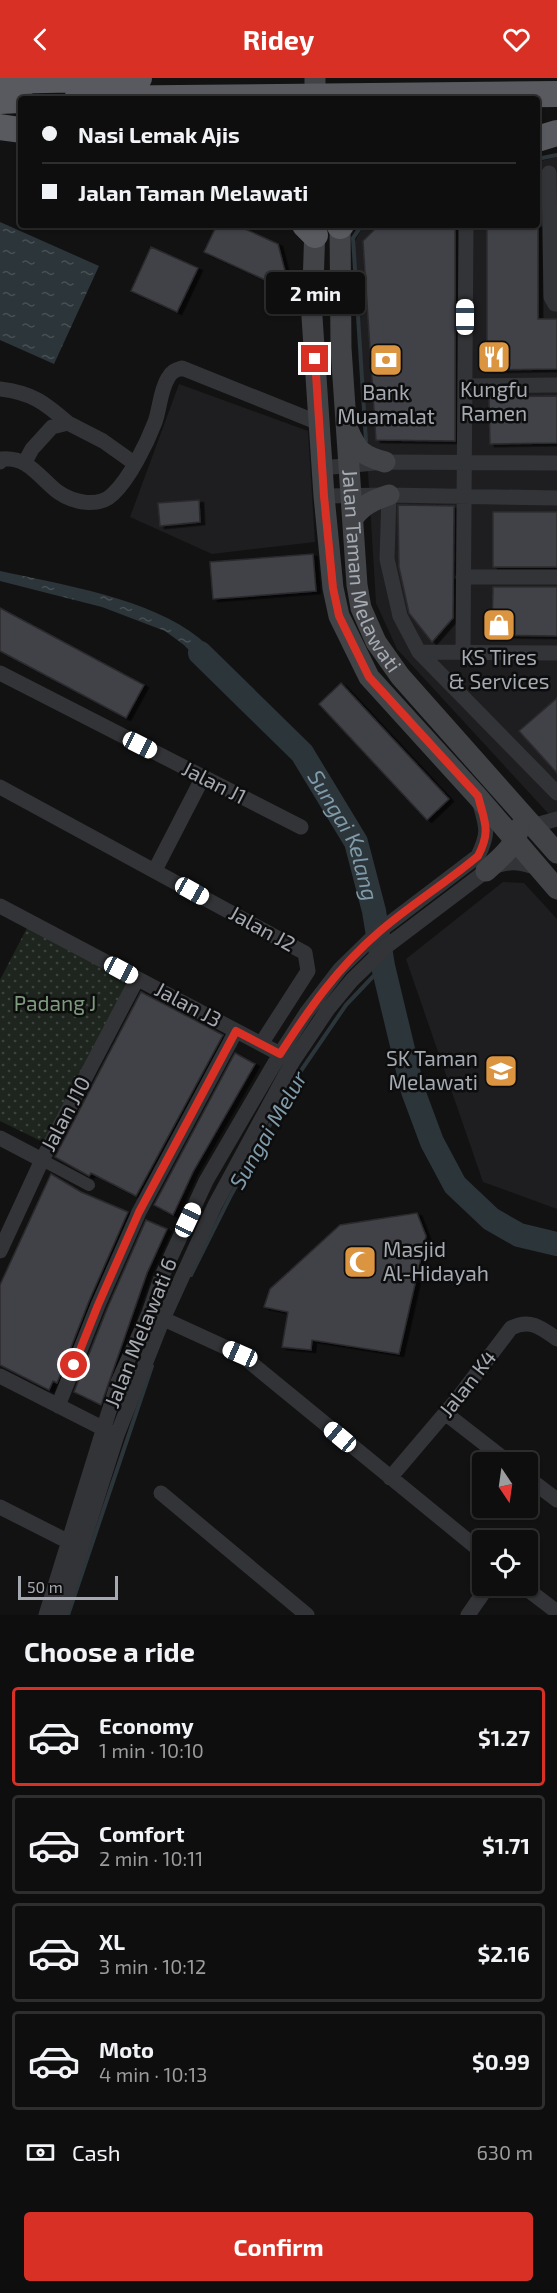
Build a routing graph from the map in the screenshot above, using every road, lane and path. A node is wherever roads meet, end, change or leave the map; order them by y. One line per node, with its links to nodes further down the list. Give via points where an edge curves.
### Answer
1 (281, 78): 9 (highway)
2 (315, 78): 10 (main road)
3 (339, 78): 11 (main road)
4 (381, 78): 12 (highway)
5 (0, 81): 6 (highway)
6 (146, 88): 7 (highway); 8 (highway)
7 (557, 94)
8 (96, 96)
9 (282, 96)
10 (315, 96)
11 (339, 96)
12 (381, 96)
13 (18, 100): 14 (highway)
14 (0, 101)
15 (0, 127): 16 (highway)
16 (18, 130)
17 (540, 133): 18 (highway)
18 (557, 133): 19 (highway)
19 (540, 138)
20 (548, 173): 24 (street, via 551,297)
21 (326, 228): 29 (main road, Jalan Taman Melawati, via 312,317)
22 (326, 228): 30 (main road, Jalan Taman Melawati)
23 (466, 228): 26 (street)
24 (557, 304)
25 (557, 385): 26 (street)
26 (465, 386): 34 (street)
27 (0, 389): 28 (street, via 45,402)
28 (68, 423): 32 (street, via 52,427); 36 (street, via 103,441)
29 (319, 423): 36 (street, via 182,368 171,372 166,380 155,422); 38 (main road, Jalan Taman Melawati)
30 (346, 426): 33 (main road, via 354,444 367,457); 37 (main road, Jalan Taman Melawati)
31 (0, 462): 32 (street, via 10,458)
32 (25, 462): 36 (street, via 58,492 79,501 99,503 112,495)
33 (385, 462): 34 (street); 37 (street)
34 (464, 462): 35 (street); 42 (street)
35 (557, 463)
36 (134, 464)
37 (349, 467): 38 (street); 39 (main road, Jalan Taman Melawati)
38 (322, 468): 41 (main road, Jalan Taman Melawati)
39 (351, 495): 40 (street); 41 (street); 44 (main road, Jalan Taman Melawati)
40 (389, 495): 42 (street); 44 (main road, via 362,506); 47 (street, via 387,559 400,616)
41 (324, 496): 54 (main road, Jalan Taman Melawati, via 334,594 356,654 369,677)
42 (464, 498): 43 (street); 45 (street)
43 (557, 498)
44 (353, 518): 55 (main road, Jalan Taman Melawati, via 357,585 376,642 400,676)
45 (463, 577): 46 (street); 48 (street)
46 (557, 577)
47 (419, 652): 48 (street); 53 (street)
48 (463, 652): 49 (street)
49 (557, 653)
50 (0, 673): 51 (street, Jalan J1)
51 (203, 777): 58 (street, Jalan J1); 62 (street)
52 (0, 787): 62 (street, Jalan J2)
53 (557, 793)
54 (478, 796): 59 (main road, Jalan Taman Melawati); 69 (street, Jalan Melawati 6, via 487,839 478,856 378,932 340,969)
55 (517, 807): 57 (main road, Jalan Taman Melawati); 59 (main road, via 520,819)
56 (557, 819): 57 (street)
57 (532, 826): 60 (main road, Jalan Taman Melawati)
58 (301, 827)
59 (515, 840): 61 (main road, Jalan Taman Melawati); 63 (main road)
60 (557, 853)
61 (540, 869): 63 (street, Jalan Melawati 6, via 508,862); 64 (main road, Jalan Taman Melawati)
62 (154, 870): 68 (street, Jalan J2, via 305,953 308,971)
63 (486, 871): 74 (street, Jalan Melawati 6, via 387,946 328,1009 293,1061)
64 (557, 889)
65 (0, 906): 66 (street, Jalan J3)
66 (137, 979): 67 (street, Jalan J3); 71 (street, Jalan J10)
67 (236, 1031): 68 (street, Jalan J3); 77 (street, via 139,1212)
68 (261, 1044): 69 (street, Jalan J3)
69 (280, 1054): 74 (street, Jalan Melawati 6, via 206,1181 161,1278)
70 (0, 1138): 71 (street)
71 (42, 1160): 72 (street); 73 (street, Jalan J10)
72 (89, 1185)
73 (0, 1251)
74 (156, 1316): 79 (street, Jalan Melawati 6, via 118,1382); 81 (street, via 240,1354)
75 (557, 1339): 78 (street, Jalan K4, via 538,1325 519,1324 511,1328)
76 (0, 1376): 77 (street)
77 (58, 1406): 79 (street)
78 (445, 1413): 80 (street); 81 (street, Jalan K4)
79 (110, 1432): 87 (street, Jalan Melawati 6)
80 (495, 1452)
81 (390, 1478): 86 (street)
82 (538, 1486): 84 (street)
83 (161, 1493): 93 (street)
84 (557, 1500)
85 (0, 1507): 87 (street)
86 (472, 1544)
87 (74, 1545): 91 (street, Jalan Melawati 6); 92 (street, Jalan Melawati 6)
88 (481, 1596): 94 (street)
89 (536, 1596): 90 (street)
90 (557, 1612)
91 (46, 1615)
92 (60, 1615)
93 (307, 1615)
94 (468, 1615)

